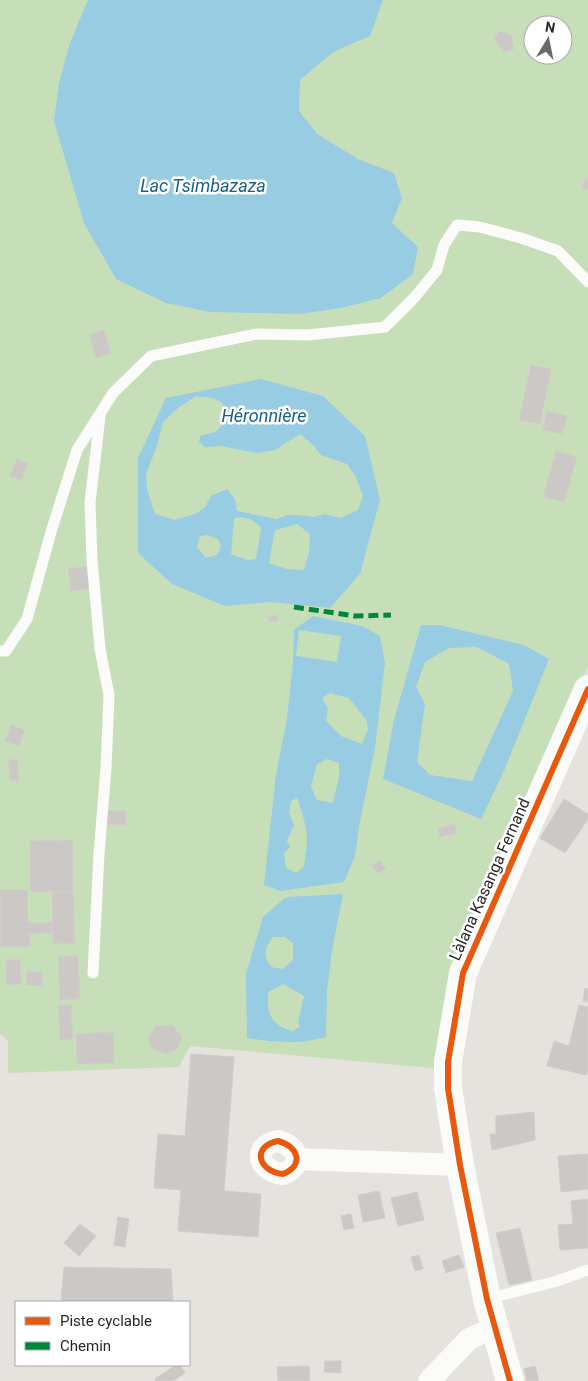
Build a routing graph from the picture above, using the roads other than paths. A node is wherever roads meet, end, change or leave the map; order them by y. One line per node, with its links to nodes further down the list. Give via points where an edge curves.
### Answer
1 (588, 282): 2 (lane, via 558,251 488,229 457,225 444,245 437,270 385,327 308,335 257,334 150,356 113,393)
2 (101, 412): 3 (lane, via 77,450 27,618 6,651); 5 (lane, via 90,503 100,649 109,695)
3 (0, 651)
4 (588, 689): 7 (street, Làlana Kasanga Fernand, via 579,720 463,973 448,1062 448,1088)
5 (93, 973)
6 (297, 1159): 7 (street)
7 (460, 1165): 9 (street, Làlana Kasanga Fernand)
8 (588, 1270): 9 (lane)
9 (487, 1299): 10 (street, Làlana Kasanga Fernand)
10 (496, 1327): 11 (street, via 470,1339); 12 (street, Làlana Kasanga Fernand)
11 (429, 1381)
12 (510, 1381)

